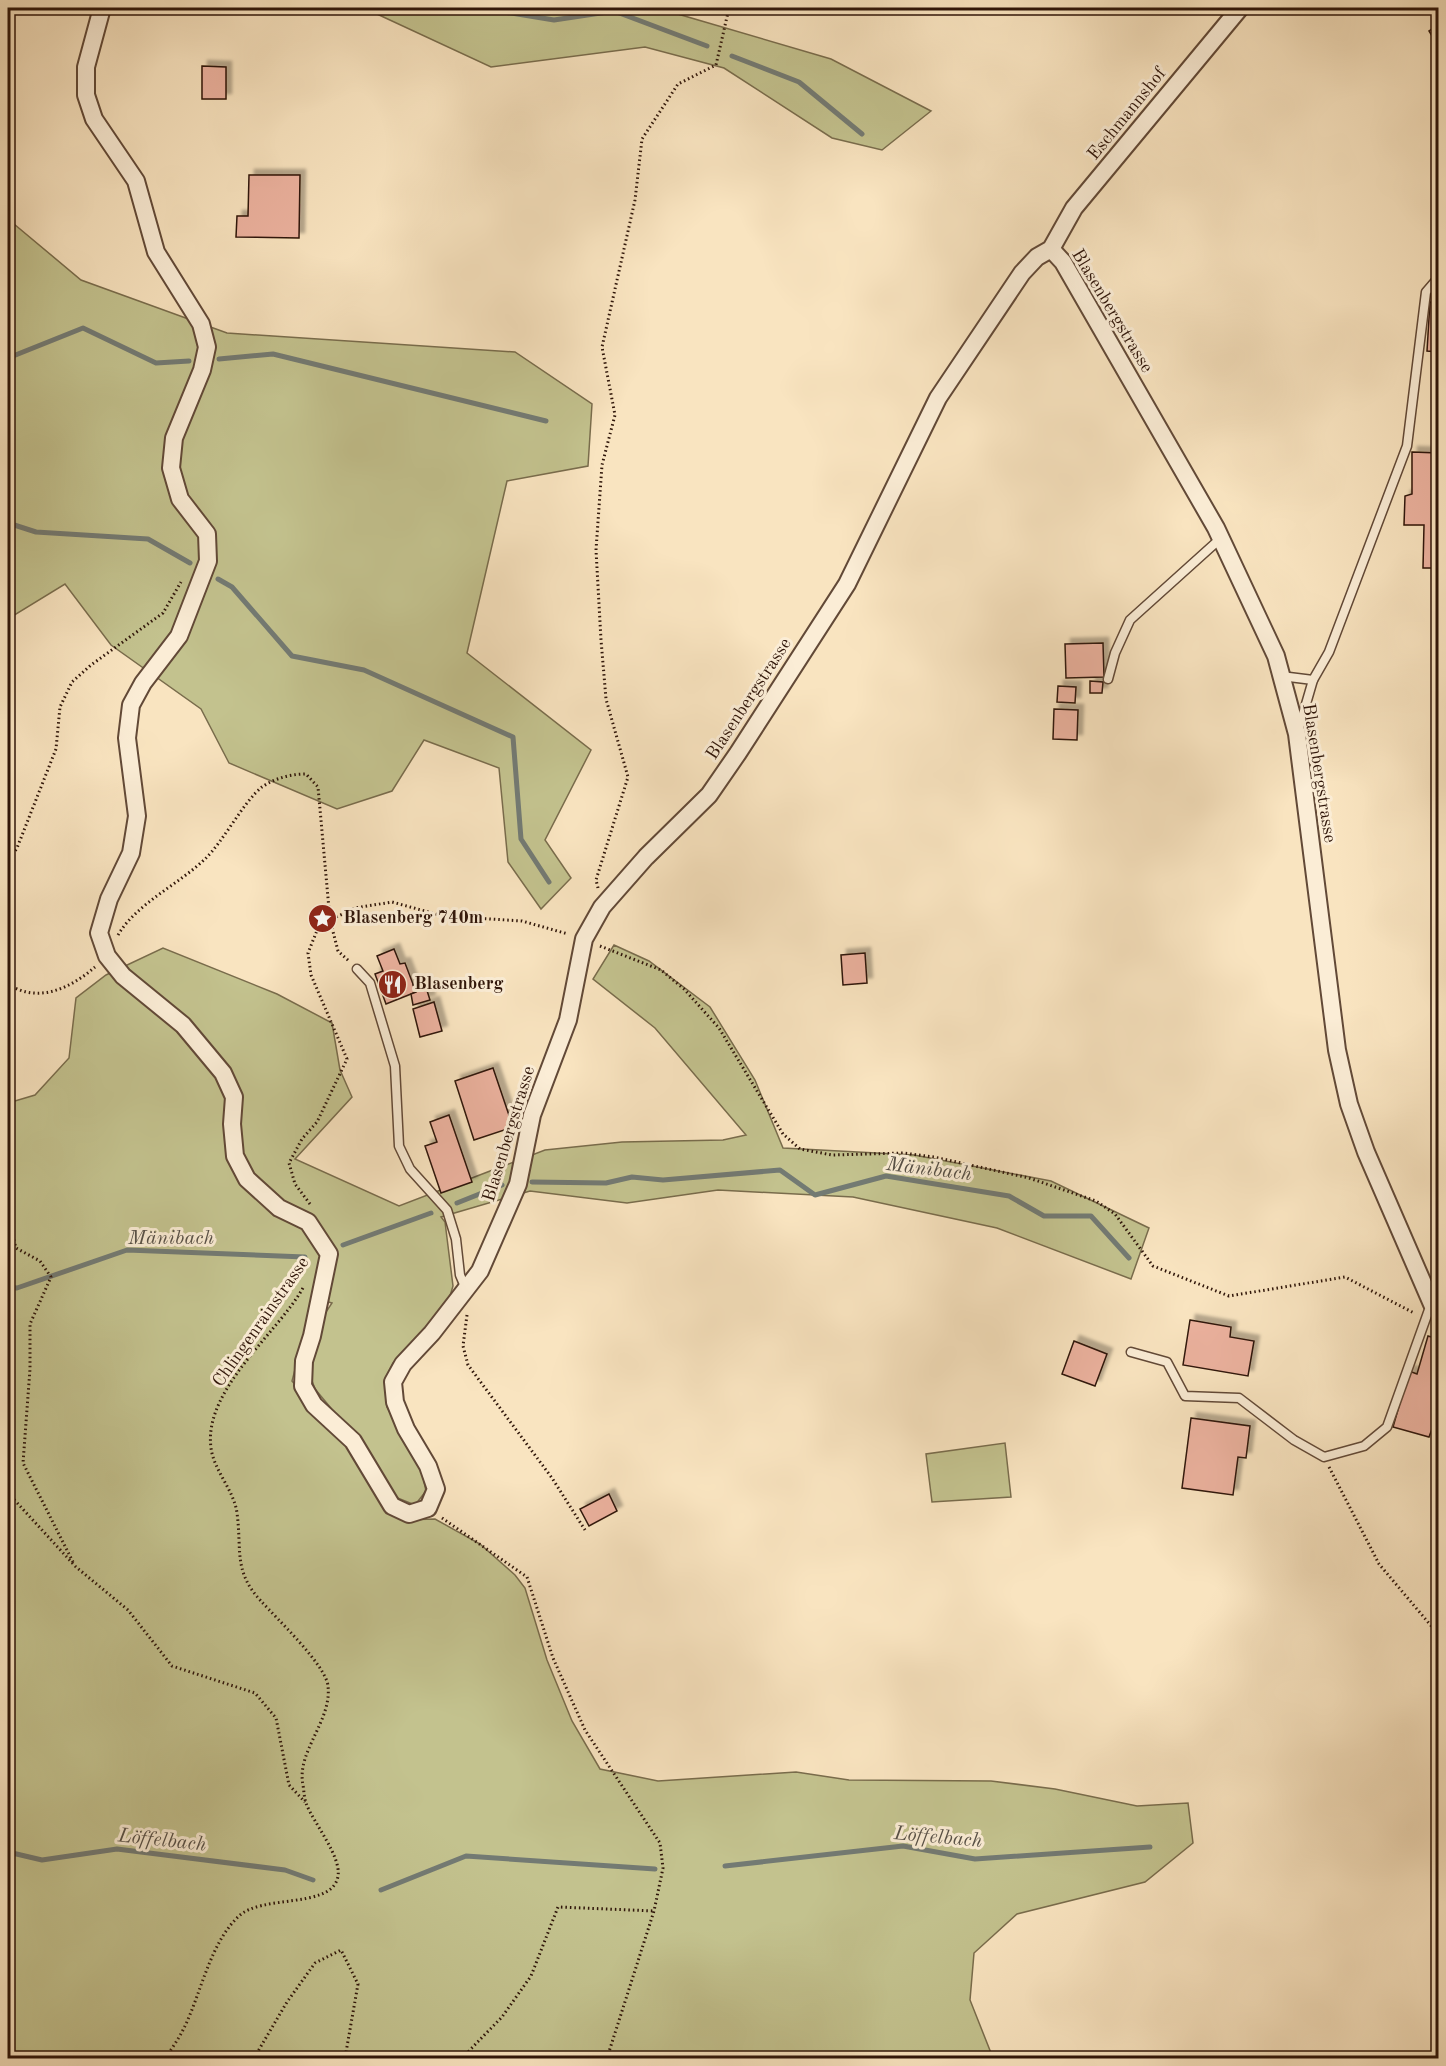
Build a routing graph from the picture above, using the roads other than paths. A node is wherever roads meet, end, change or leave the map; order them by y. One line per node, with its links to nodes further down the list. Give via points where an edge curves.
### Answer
1 (102, 8): 11 (street, Blasenbergstrasse, via 86,67 86,95 94,119 136,181 156,252 201,324 207,347 202,370 174,438 171,468 180,499 207,534 208,561 179,636 143,682 131,705 127,738 137,816 131,853 109,899 99,933 107,956 132,984 183,1025 223,1074 234,1096 235,1156 247,1179 279,1208 308,1222 329,1254 304,1361 303,1386 314,1405 353,1441 392,1506 409,1514 428,1508 436,1489 395,1402 393,1382 403,1364)
2 (1240, 8): 3 (street, Eschmannshof, via 1074,208)
3 (1051, 249): 5 (street, Blasenbergstrasse, via 1063,262); 11 (street, Blasenbergstrasse, via 1022,273 938,398 847,584 726,770 709,795 602,907 584,939 568,1020 532,1115 518,1184)
4 (1438, 278): 8 (lane, via 1426,292 1407,446 1329,652)
5 (1221, 538): 6 (street, Blasenbergstrasse, via 1276,656); 7 (lane, via 1130,620 1114,653)
6 (1281, 676): 8 (lane); 9 (street, Blasenbergstrasse)
7 (1108, 679)
8 (1313, 680): 9 (lane)
9 (1297, 734): 12 (street, Blasenbergstrasse, via 1337,1050 1349,1104)
10 (357, 969): 11 (lane, via 370,983 395,1066 399,1146 410,1168 447,1210 456,1239 459,1275)
11 (469, 1298)
12 (1432, 1312): 13 (lane, via 1387,1427 1364,1446 1324,1457 1294,1440 1239,1398 1185,1396 1167,1362)
13 (1131, 1352)

